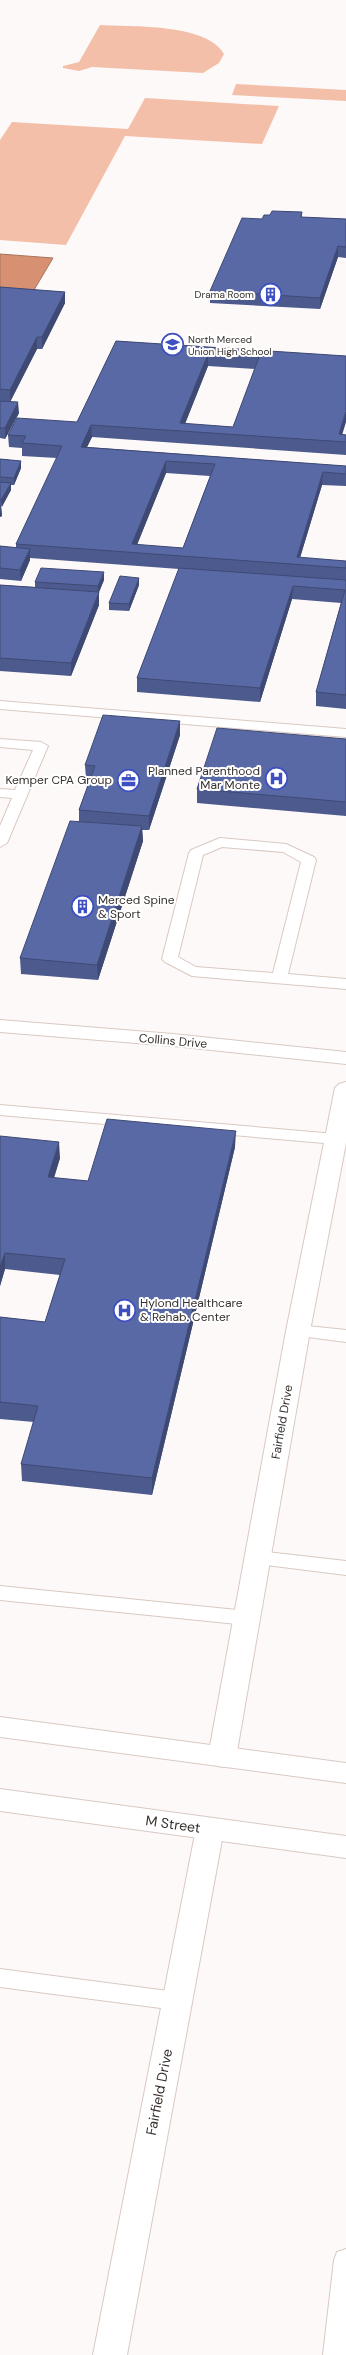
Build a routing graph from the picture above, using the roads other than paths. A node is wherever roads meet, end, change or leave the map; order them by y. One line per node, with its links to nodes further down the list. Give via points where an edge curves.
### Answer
1 (0, 705): 2 (lane)
2 (346, 733)
3 (0, 743): 5 (lane, via 41,746)
4 (0, 793): 5 (lane)
5 (20, 795): 6 (lane)
6 (0, 843)
7 (279, 978): 7 (lane, via 192,971 170,959 196,853 220,842 286,848 309,860); 8 (lane)
8 (346, 984)
9 (0, 1026): 10 (street, Collins Drive)
10 (346, 1058)
11 (346, 1088): 13 (street, Fairfield Drive)
12 (0, 1110): 13 (lane)
13 (338, 1151): 14 (street, Fairfield Drive)
14 (298, 1331): 15 (lane); 16 (street, Fairfield Drive)
15 (346, 1336)
16 (258, 1558): 17 (lane); 19 (street, Fairfield Drive)
17 (346, 1568)
18 (0, 1593): 19 (lane)
19 (247, 1618): 21 (street, Fairfield Drive)
20 (0, 1727): 21 (street)
21 (222, 1756): 22 (street)
22 (346, 1773)
23 (0, 1800): 24 (street, M Street)
24 (210, 1829): 25 (street, M Street); 27 (street, Fairfield Drive)
25 (346, 1847)
26 (0, 1978): 27 (lane)
27 (176, 2001): 29 (street, Fairfield Drive)
28 (346, 2260): 30 (lane)
29 (110, 2355)
30 (336, 2355)

